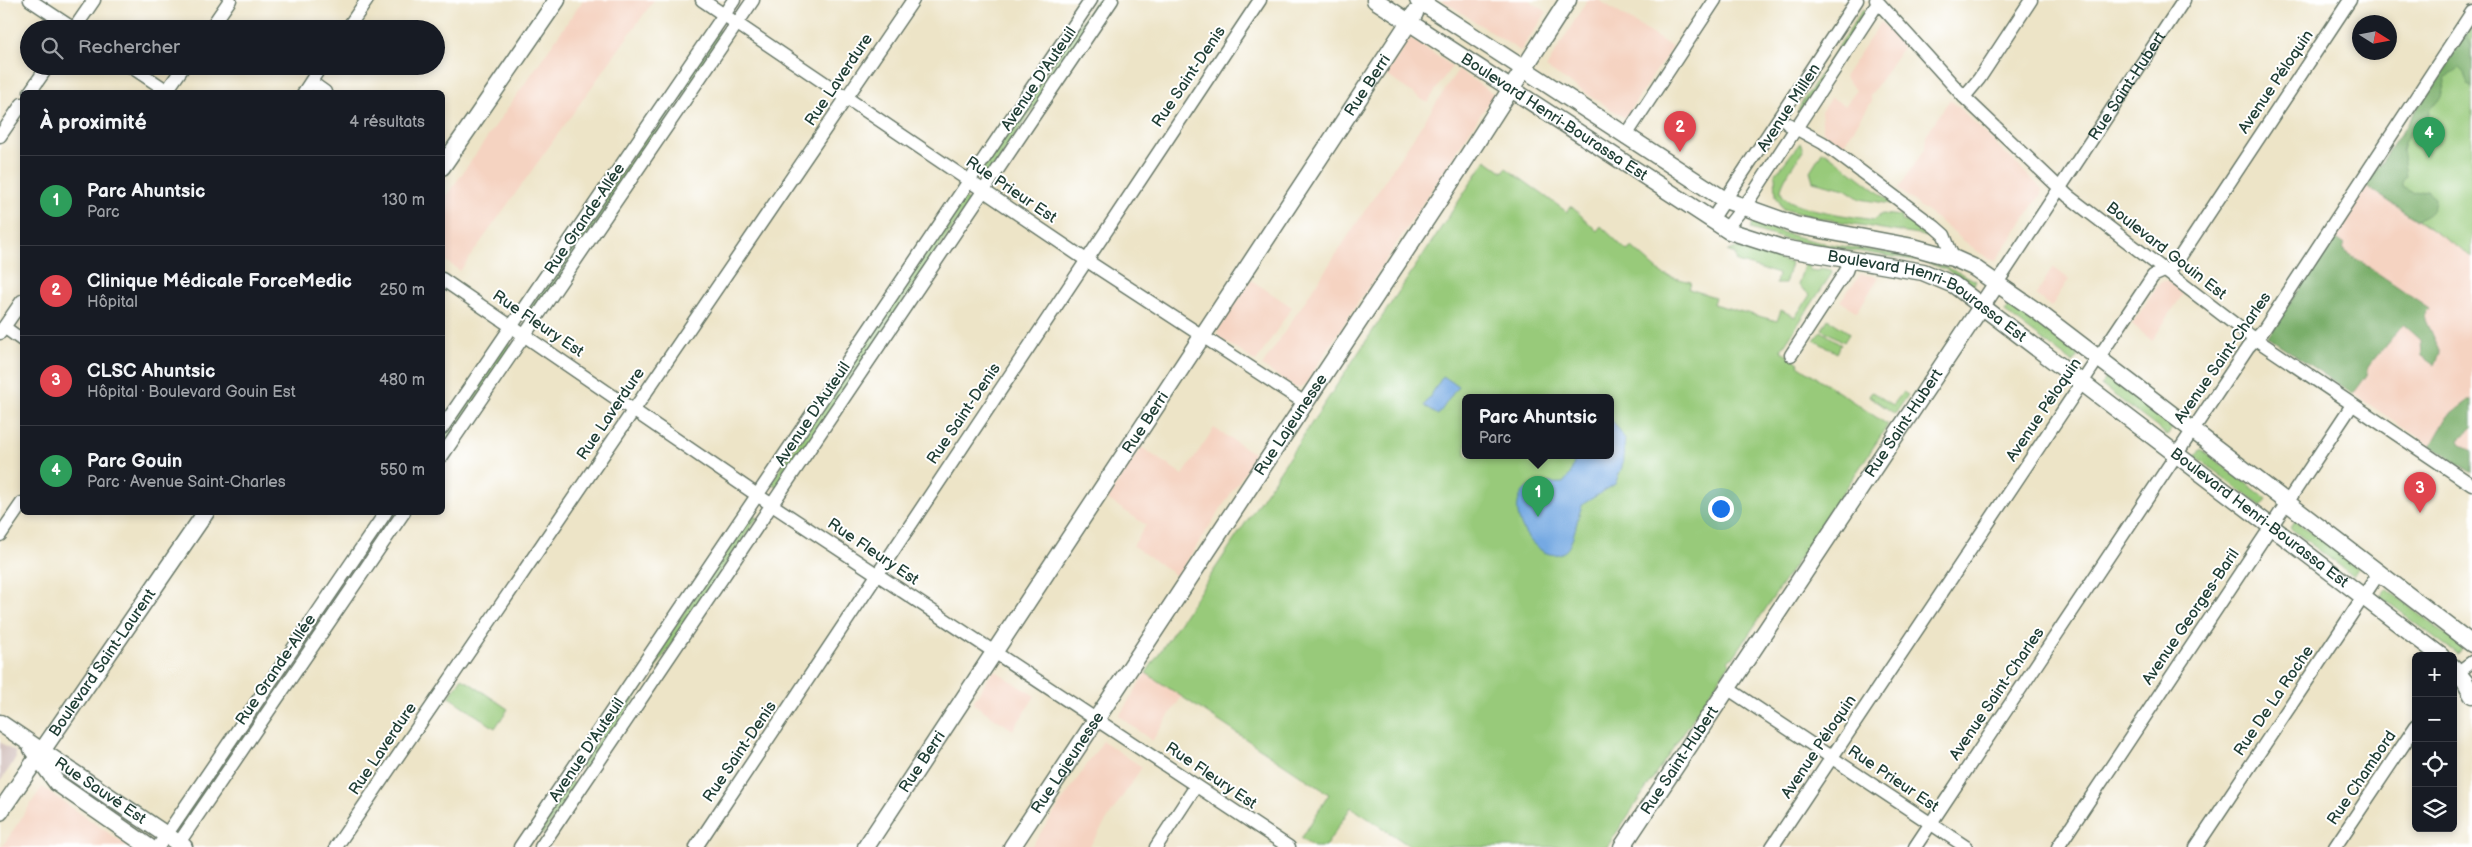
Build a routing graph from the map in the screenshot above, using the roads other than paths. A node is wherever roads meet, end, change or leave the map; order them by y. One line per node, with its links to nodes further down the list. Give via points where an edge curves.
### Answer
1 (30, 0): 26 (street)
2 (94, 0): 27 (street)
3 (230, 0): 28 (street)
4 (367, 0): 29 (street)
5 (557, 0): 49 (main road)
6 (702, 0): 25 (street, Rue Prieur Est)
7 (734, 0): 25 (street, Rue Grande-Allée)
8 (753, 0): 31 (street, Rue Grande-Allée)
9 (913, 0): 43 (street, Rue Laverdure)
10 (1091, 0): 50 (street, Avenue D'Auteuil)
11 (1112, 0): 52 (street, Avenue D'Auteuil)
12 (1260, 0): 58 (street, Rue Saint-Denis)
13 (1375, 0): 30 (main road, Boulevard Henri-Bourassa Est)
14 (1568, 0): 32 (main road, Rue Lajeunesse)
15 (1715, 0): 48 (street)
16 (1858, 0): 45 (street, Avenue Millen)
17 (2032, 0): 42 (street)
18 (2184, 0): 51 (street, Rue Saint-Hubert)
19 (2350, 0): 60 (street, Avenue Péloquin, via 2176,263)
20 (2467, 0): 23 (street)
21 (1421, 1): 30 (main road, Rue Berri); 32 (main road, Boulevard Henri-Bourassa Est)
22 (1877, 1): 42 (street, Boulevard Gouin Est); 46 (street, Avenue Millen)
23 (2472, 6)
24 (2472, 12): 70 (street, Avenue Saint-Charles)
25 (724, 15): 31 (street, Rue Prieur Est); 65 (street, Rue Grande-Allée)
26 (60, 20)
27 (80, 20)
28 (216, 20)
29 (353, 20)
30 (1410, 21): 38 (main road, Boulevard Henri-Bourassa Est); 68 (main road, Rue Berri)
31 (737, 24): 43 (street, Rue Prieur Est); 67 (street, Rue Grande-Allée)
32 (1524, 69): 38 (main road, Rue Lajeunesse); 48 (main road, Boulevard Henri-Bourassa Est)
33 (42, 75): 39 (street)
34 (143, 75): 40 (street)
35 (178, 75): 41 (street)
36 (316, 75): 37 (street)
37 (307, 87)
38 (1512, 89): 55 (main road, Boulevard Henri-Bourassa Est); 74 (main road, Rue Lajeunesse)
39 (31, 90)
40 (164, 90)
41 (168, 90)
42 (1964, 97): 51 (street, Boulevard Gouin Est)
43 (847, 98): 50 (street, Rue Prieur Est); 76 (street, Rue Laverdure)
44 (20, 107): 47 (street)
45 (1780, 118): 46 (street); 53 (street, Avenue Millen)
46 (1795, 128): 54 (street, Avenue Millen); 57 (street, via 1822,143 1935,227 1944,235)
47 (0, 136)
48 (1625, 137): 53 (main road, Boulevard Henri-Bourassa Est)
49 (445, 163)
50 (969, 181): 52 (street, Rue Prieur Est); 82 (street, Avenue D'Auteuil)
51 (2060, 189): 60 (street, Boulevard Gouin Est); 62 (street, Rue Saint-Hubert)
52 (984, 191): 58 (street, Rue Prieur Est); 84 (street, Avenue D'Auteuil)
53 (1725, 200): 54 (main road, Boulevard Henri-Bourassa Est); 55 (street, Avenue Millen)
54 (1743, 208): 56 (street, Avenue Millen); 57 (main road, Boulevard Henri-Bourassa Est, via 1803,227 1913,247)
55 (1711, 221): 56 (main road, Boulevard Henri-Bourassa Est)
56 (1726, 229): 59 (main road, Boulevard Henri-Bourassa Est, via 1777,247)
57 (1953, 258): 62 (main road, Boulevard Henri-Bourassa Est)
58 (1086, 260): 68 (street, Rue Prieur Est); 92 (street, Rue Saint-Denis)
59 (1850, 260): 64 (main road, Boulevard Henri-Bourassa Est, via 1934,275); 71 (street)
60 (2166, 270): 70 (street, Boulevard Gouin Est); 72 (street, Avenue Péloquin, via 2153,276)
61 (445, 281): 65 (street, Rue Fleury Est)
62 (1997, 283): 64 (main road, Rue Saint-Hubert); 72 (main road, Boulevard Henri-Bourassa Est)
63 (20, 303): 66 (street)
64 (1982, 306): 73 (main road, Boulevard Henri-Bourassa Est); 100 (main road, Rue Saint-Hubert)
65 (512, 326): 67 (street, Rue Fleury Est); 77 (street, Rue Grande-Allée)
66 (2, 330): 69 (street)
67 (526, 335): 76 (street, Rue Fleury Est); 79 (street, Rue Grande-Allée)
68 (1202, 336): 74 (street, Rue Prieur Est); 95 (main road, Rue Berri)
69 (20, 339)
70 (2255, 339): 75 (street, Boulevard Gouin Est); 78 (street, Avenue Saint-Charles)
71 (1791, 356)
72 (2098, 358): 73 (street, Avenue Péloquin); 78 (main road, Boulevard Henri-Bourassa Est)
73 (2082, 383): 80 (main road, Boulevard Henri-Bourassa Est); 106 (street, Avenue Péloquin)
74 (1304, 403): 102 (main road, Rue Lajeunesse)
75 (2352, 405): 81 (street, Boulevard Gouin Est); 83 (street, Avenue Georges-Baril)
76 (634, 409): 82 (street, Rue Fleury Est); 112 (street, Rue Laverdure)
77 (445, 424)
78 (2192, 430): 80 (street, Avenue Saint-Charles); 83 (main road, Boulevard Henri-Bourassa Est)
79 (445, 452)
80 (2176, 453): 89 (main road, Boulevard Henri-Bourassa Est); 109 (street, Avenue Saint-Charles)
81 (2472, 485)
82 (757, 495): 84 (street, Rue Fleury Est); 113 (street, Avenue D'Auteuil)
83 (2286, 502): 89 (street, Avenue Georges-Baril); 91 (main road, Boulevard Henri-Bourassa Est)
84 (772, 504): 92 (street, Rue Fleury Est); 114 (street, Avenue D'Auteuil)
85 (20, 506): 90 (street)
86 (204, 515): 105 (main road, Boulevard Saint-Laurent)
87 (384, 515): 110 (street, Rue Grande-Allée)
88 (402, 515): 110 (street, Rue Grande-Allée)
89 (2271, 526): 93 (main road, Boulevard Henri-Bourassa Est); 124 (street, Avenue Georges-Baril)
90 (0, 535)
91 (2379, 572): 93 (street, Rue De La Roche); 94 (main road, Boulevard Henri-Bourassa Est)
92 (877, 575): 95 (street, Rue Fleury Est); 115 (street, Rue Saint-Denis)
93 (2363, 596): 96 (main road, Boulevard Henri-Bourassa Est); 125 (street, Rue De La Roche)
94 (2472, 644)
95 (994, 652): 102 (street, Rue Fleury Est); 116 (main road, Rue Berri)
96 (2436, 652)
97 (2472, 662): 98 (street)
98 (2457, 671)
99 (2457, 675): 101 (main road)
100 (1727, 688): 106 (street, Rue Prieur Est); 120 (main road, Rue Saint-Hubert)
101 (2472, 695)
102 (1096, 720): 107 (street, Rue Fleury Est); 117 (main road, Rue Lajeunesse)
103 (0, 723): 105 (main road)
104 (2412, 732): 126 (street, Rue Chambord)
105 (35, 751): 108 (main road, Boulevard Saint-Laurent); 110 (main road, Rue Sauvé Est); 111 (main road, Rue Sauvé Est, via 57,783)
106 (1831, 757): 109 (street, Rue Prieur Est); 121 (street, Avenue Péloquin)
107 (1196, 786): 118 (street); 119 (street, Rue Fleury Est)
108 (0, 812)
109 (1931, 824): 122 (street, Avenue Saint-Charles); 123 (street, Rue Prieur Est)
110 (173, 844)
111 (150, 847)
112 (336, 847)
113 (520, 847)
114 (541, 847)
115 (696, 847)
116 (866, 847)
117 (1012, 847)
118 (1156, 847)
119 (1289, 847)
120 (1622, 847)
121 (1772, 847)
122 (1915, 847)
123 (1966, 847)
124 (2058, 847)
125 (2196, 847)
126 (2336, 847)

